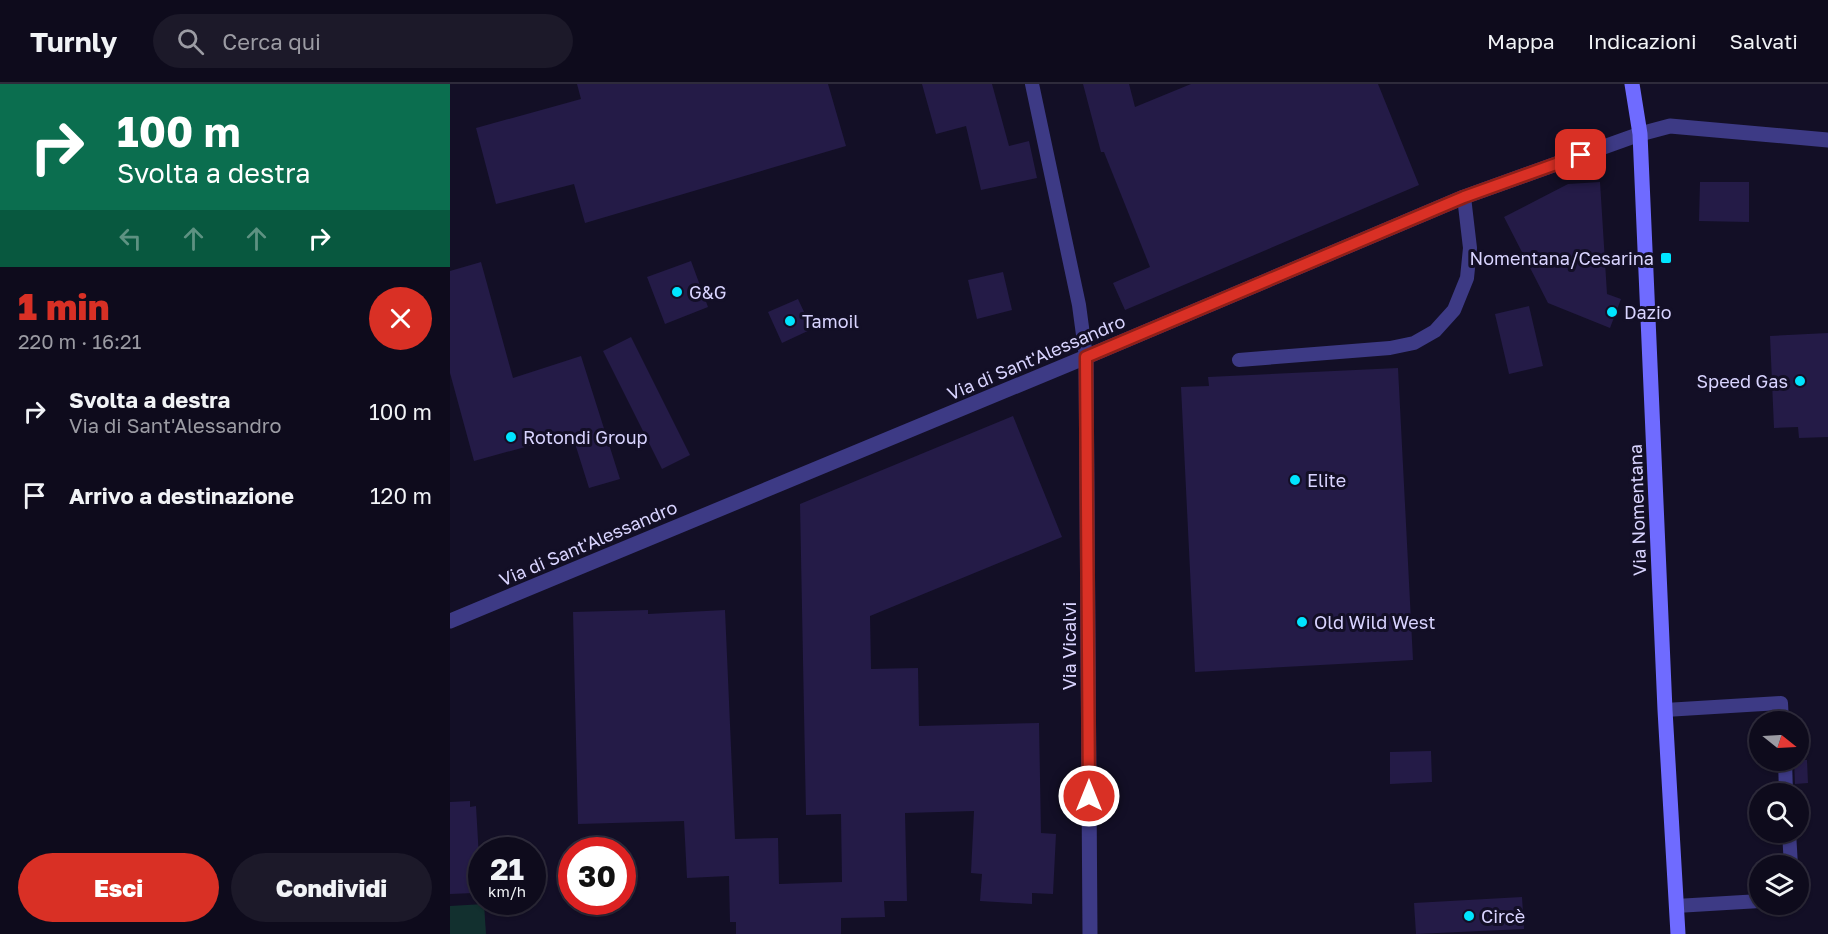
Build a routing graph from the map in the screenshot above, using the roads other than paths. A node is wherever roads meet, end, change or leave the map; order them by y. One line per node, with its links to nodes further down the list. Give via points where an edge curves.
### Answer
1 (1032, 84): 6 (lane, via 1079,305)
2 (1632, 84): 3 (main road, Via Nomentana)
3 (1640, 134): 4 (street, Via di Sant'Alessandro, via 1670,126); 5 (street, Via di Sant'Alessandro); 9 (main road, Via Nomentana)
4 (1828, 140)
5 (1464, 197): 6 (street, Via di Sant'Alessandro); 7 (lane, via 1470,248 1467,278 1454,310 1435,331 1414,343 1390,348)
6 (1086, 357): 8 (street, Via di Sant'Alessandro); 13 (street, Via Vicalvi)
7 (1239, 360)
8 (450, 621)
9 (1665, 710): 10 (lane, via 1781,703); 12 (main road, Via Nomentana)
10 (1781, 711)
11 (1749, 902): 12 (lane)
12 (1676, 906): 14 (main road, Via Nomentana)
13 (1090, 934)
14 (1678, 934)

